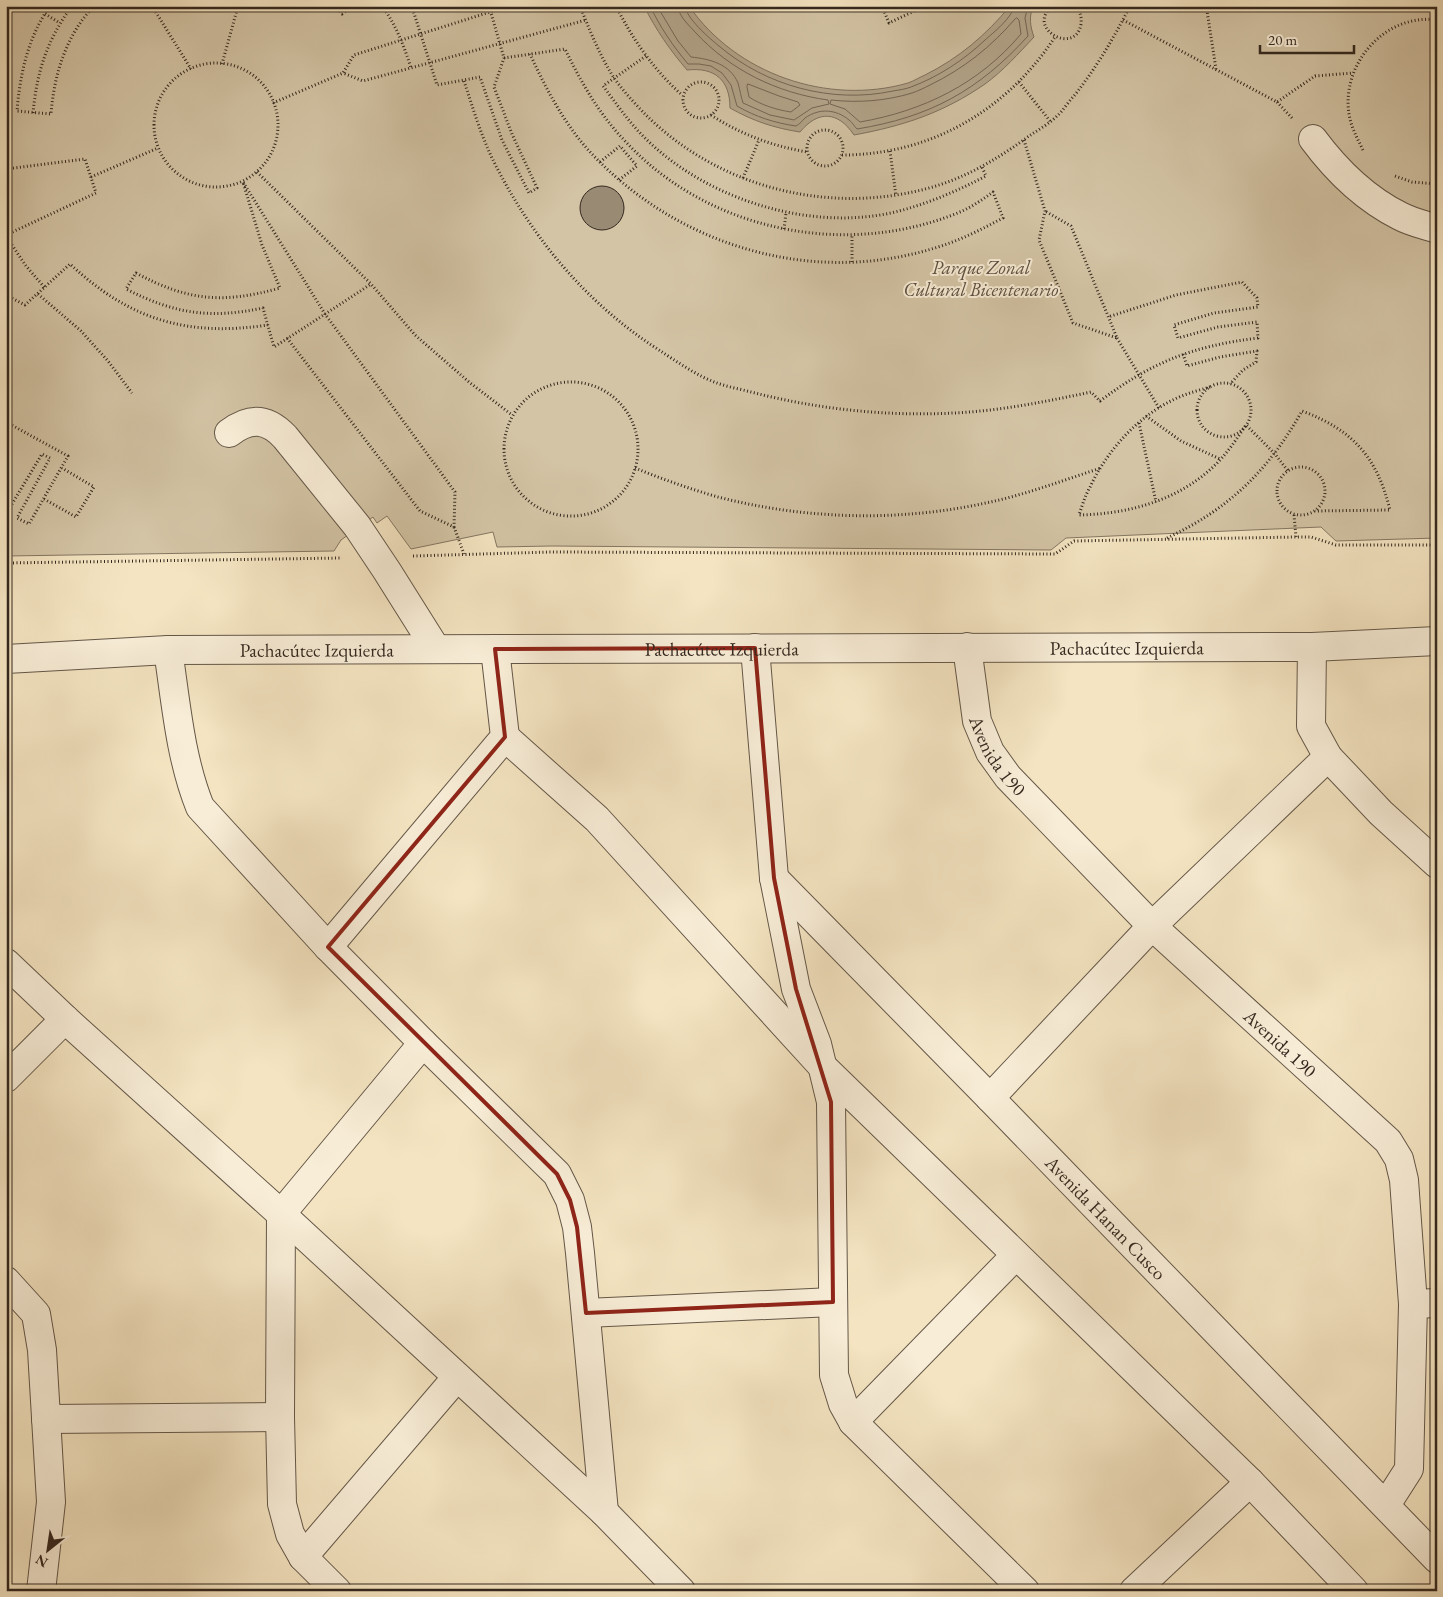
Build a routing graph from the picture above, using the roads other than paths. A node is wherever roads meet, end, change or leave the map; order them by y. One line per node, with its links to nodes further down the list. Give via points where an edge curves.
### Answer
1 (1312, 139): 2 (street, via 1352,184 1401,217)
2 (1437, 229)
3 (229, 433): 8 (street, via 250,422 262,422 279,430 357,526)
4 (1437, 641): 5 (street, Pachacútec Izquierda)
5 (1312, 647): 7 (street, Pachacútec Izquierda); 13 (street, via 1311,726)
6 (755, 648): 7 (street, Pachacútec Izquierda); 9 (street, Pachacútec Izquierda); 15 (street)
7 (966, 648): 16 (street, Avenida 190, via 978,721 990,752 1008,776)
8 (436, 649): 9 (street, Pachacútec Izquierda); 10 (street, Pachacútec Izquierda)
9 (495, 649): 12 (street)
10 (168, 650): 11 (street, Pachacútec Izquierda); 17 (street, via 184,756 200,807)
11 (6, 659)
12 (505, 737): 17 (street); 21 (street, via 597,819)
13 (1328, 757): 14 (street, via 1381,813); 16 (street)
14 (1437, 864)
15 (774, 878): 21 (street, via 796,988); 23 (street, Avenida Hanan Cusco)
16 (1152, 926): 23 (street); 28 (street, Avenida 190, via 1388,1141 1399,1159 1404,1180)
17 (328, 947): 20 (street)
18 (6, 963): 19 (street)
19 (65, 1019): 22 (street); 24 (street)
20 (423, 1043): 24 (street); 29 (street, via 557,1174 570,1200 576,1227)
21 (822, 1066): 25 (street); 27 (street, via 831,1102)
22 (6, 1078)
23 (990, 1098): 35 (street, Avenida Hanan Cusco)
24 (281, 1214): 30 (street); 31 (street)
25 (1016, 1255): 33 (street); 34 (street)
26 (6, 1281): 32 (street, via 36,1314 42,1350)
27 (832, 1302): 29 (street); 33 (street, via 834,1375 843,1404)
28 (1425, 1304): 35 (street, Avenida 190, via 1409,1469)
29 (586, 1313): 36 (street)
30 (457, 1377): 36 (street); 37 (street)
31 (280, 1418): 32 (street); 37 (street, via 282,1504 290,1534)
32 (46, 1419): 39 (street, via 51,1502)
33 (853, 1422): 42 (street)
34 (1250, 1482): 43 (street); 44 (street)
35 (1386, 1505): 38 (street, Avenida Hanan Cusco)
36 (604, 1512): 41 (street)
37 (303, 1557): 40 (street)
38 (1437, 1559)
39 (41, 1591)
40 (337, 1591)
41 (681, 1591)
42 (1025, 1591)
43 (1134, 1591)
44 (1354, 1591)

